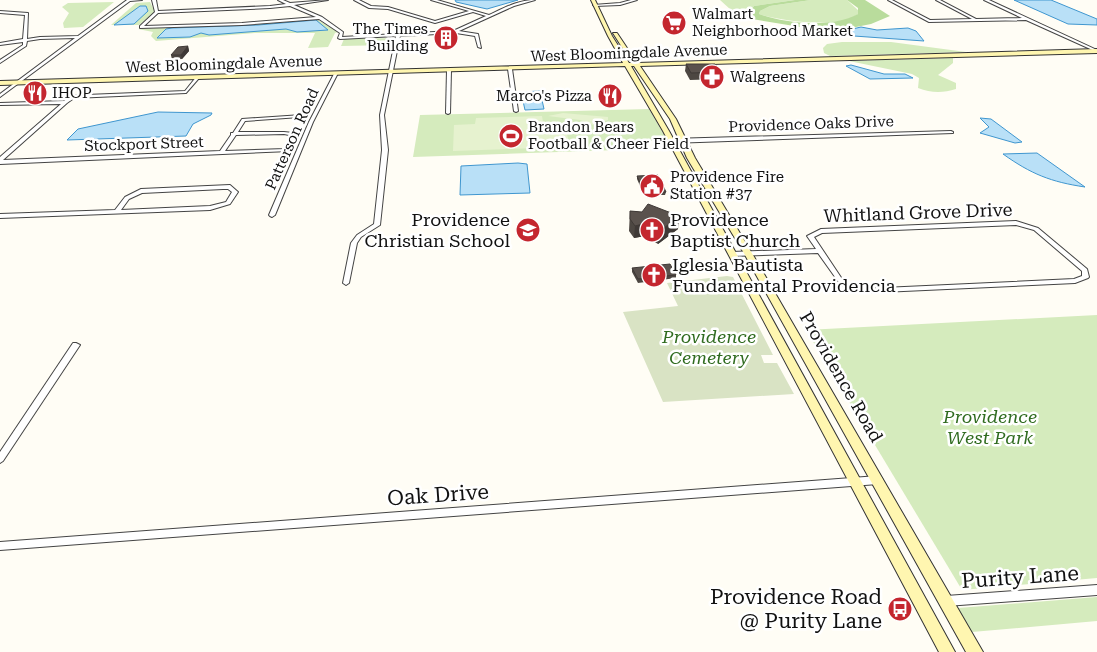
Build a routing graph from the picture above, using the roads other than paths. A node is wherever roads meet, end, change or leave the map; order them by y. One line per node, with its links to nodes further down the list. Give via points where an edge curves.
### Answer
1 (129, 0): 2 (street); 25 (street)
2 (140, 0)
3 (154, 0): 17 (street)
4 (280, 0): 14 (street)
5 (326, 0): 14 (street)
6 (356, 0): 15 (street, via 370,7 388,8 434,22)
7 (434, 0): 15 (street)
8 (533, 0): 18 (street)
9 (635, 0): 13 (street)
10 (890, 0): 21 (street, via 927,21)
11 (938, 0): 21 (street)
12 (986, 0): 20 (street)
13 (594, 2): 22 (main road, Providence Road)
14 (289, 5): 17 (street); 19 (street)
15 (473, 11): 18 (street)
16 (0, 12): 26 (street, via 27,13)
17 (158, 12): 19 (street, via 141,27)
18 (490, 16): 23 (street)
19 (321, 18): 24 (street, via 342,33 340,38)
20 (1026, 19): 21 (street); 29 (street)
21 (975, 20)
22 (605, 22): 31 (main road, Providence Road); 32 (main road, Providence Road)
23 (456, 32): 24 (street); 28 (street, via 477,35)
24 (398, 36): 35 (street)
25 (81, 37): 26 (street); 38 (street)
26 (26, 40): 27 (street); 30 (street, via 24,46)
27 (0, 44)
28 (480, 47)
29 (1096, 52): 31 (main road, West Bloomingdale Avenue)
30 (0, 62)
31 (636, 64): 32 (main road, West Bloomingdale Avenue); 49 (main road, Providence Road)
32 (626, 65): 33 (main road, West Bloomingdale Avenue); 48 (main road, Providence Road)
33 (508, 68): 34 (main road, West Bloomingdale Avenue); 34 (main road, West Bloomingdale Avenue); 43 (street)
34 (449, 70): 35 (main road, West Bloomingdale Avenue); 44 (street)
35 (391, 72): 36 (main road, West Bloomingdale Avenue); 58 (street, via 382,114 385,150 377,225 354,243)
36 (336, 73): 37 (main road, West Bloomingdale Avenue); 53 (street, Patterson Road, via 310,122)
37 (198, 77): 38 (main road, West Bloomingdale Avenue); 41 (street, Stockport Street, via 186,92 73,97)
38 (18, 82): 39 (main road, West Bloomingdale Avenue); 40 (street)
39 (0, 83)
40 (0, 96)
41 (65, 102): 42 (street); 51 (street, Stockport Street)
42 (0, 104)
43 (516, 111)
44 (448, 113)
45 (300, 116): 47 (street, via 244,120)
46 (951, 132): 49 (street, Providence Oaks Drive)
47 (233, 134): 50 (street); 50 (street, Stockport Street, via 291,134 294,137 288,150)
48 (671, 140): 49 (street, Providence Oaks Drive); 57 (main road, Providence Road)
49 (684, 140): 56 (main road, Providence Road, via 691,158)
50 (221, 153): 51 (street, Stockport Street)
51 (0, 161)
52 (117, 211): 52 (street, via 219,207 228,203 235,192 230,187 149,190 130,196); 54 (street)
53 (272, 215)
54 (0, 216)
55 (817, 249): 55 (street, Whitland Grove Drive, via 842,283 860,291 1075,281 1087,274 1036,229 1016,223 821,231 810,236); 56 (street)
56 (748, 253): 57 (street); 61 (main road, Providence Road)
57 (732, 254): 62 (main road, Providence Road)
58 (346, 283)
59 (76, 345): 60 (street)
60 (0, 459)
61 (878, 480): 62 (street, Oak Drive); 65 (main road, Providence Road)
62 (855, 482): 63 (street, Oak Drive); 66 (main road, Providence Road)
63 (0, 546)
64 (1097, 590): 65 (street, Purity Lane)
65 (946, 601): 67 (main road, Providence Road)
66 (948, 652)
67 (976, 652)

